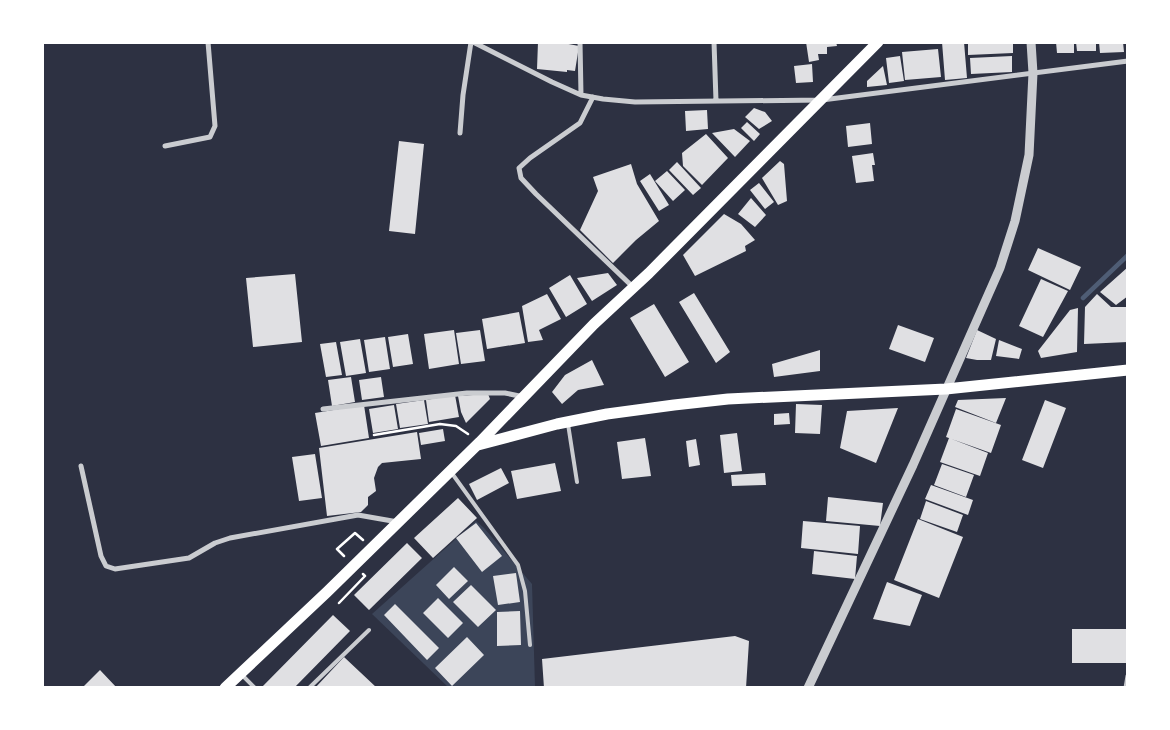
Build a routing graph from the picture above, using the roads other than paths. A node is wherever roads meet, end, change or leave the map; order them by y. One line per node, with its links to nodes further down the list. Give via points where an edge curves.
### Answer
1 (208, 42): 14 (street, via 215,118 213,134)
2 (472, 42): 9 (street); 13 (street)
3 (580, 42): 9 (street)
4 (714, 42): 12 (street)
5 (878, 42): 11 (main road)
6 (1031, 42): 8 (street)
7 (1128, 61): 8 (street)
8 (1033, 74): 11 (street); 17 (street, via 1029,155 1015,221 1000,268)
9 (581, 95): 10 (street)
10 (594, 97): 12 (street, via 635,102); 15 (street, via 580,123 519,168 522,178 536,194)
11 (822, 100): 12 (street); 15 (main road)
12 (716, 101)
13 (460, 133)
14 (165, 146)
15 (634, 288): 18 (main road)
16 (1128, 370): 17 (main road)
17 (946, 389): 20 (main road, via 728,399); 33 (street)
18 (524, 397): 19 (street, via 467,392); 21 (main road)
19 (323, 408)
20 (568, 422): 21 (main road); 24 (lane)
21 (478, 444): 23 (main road)
22 (81, 466): 25 (street, via 101,556 106,566 115,570 189,558 230,538 358,515)
23 (450, 471): 25 (main road); 27 (lane, via 518,565 525,591)
24 (577, 482)
25 (398, 522): 28 (main road)
26 (369, 630): 32 (lane)
27 (530, 645)
28 (240, 673): 30 (main road); 31 (lane)
29 (1128, 676): 34 (street)
30 (225, 688)
31 (255, 688)
32 (310, 688)
33 (808, 688)
34 (1126, 688)

